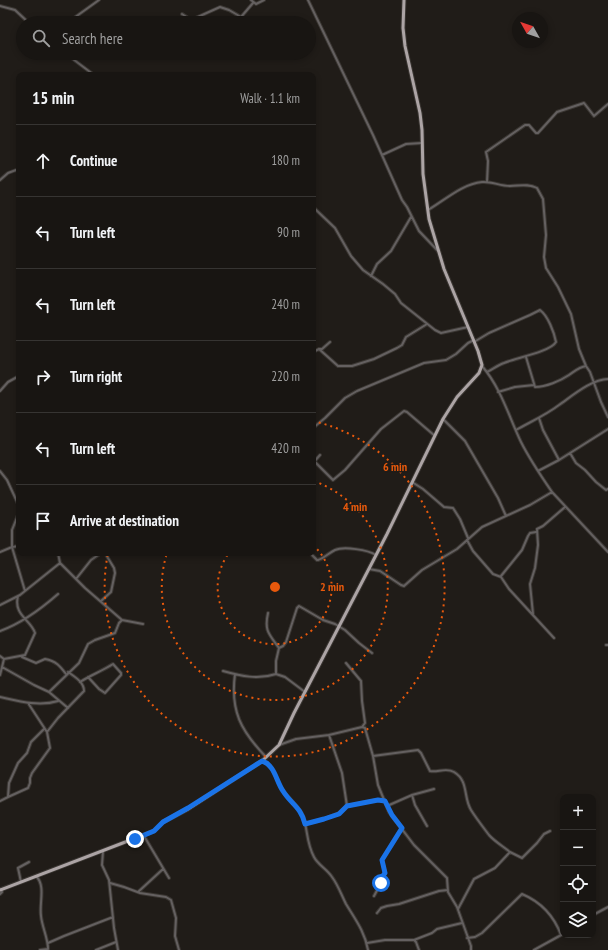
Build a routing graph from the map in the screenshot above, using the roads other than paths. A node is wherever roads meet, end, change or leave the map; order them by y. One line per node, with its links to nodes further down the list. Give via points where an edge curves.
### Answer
1 (99, 0): 10 (street)
2 (251, 0): 6 (street)
3 (264, 0): 6 (street)
4 (308, 0): 19 (street)
5 (404, 0): 18 (main road, via 402,28 420,113)
6 (253, 3): 14 (street)
7 (0, 6): 9 (street, via 14,10)
8 (182, 14): 11 (street)
9 (21, 16)
10 (77, 16)
11 (185, 16)
12 (199, 16): 13 (street, via 220,7)
13 (239, 16)
14 (242, 16)
15 (74, 60): 16 (street)
16 (90, 72)
17 (608, 104): 22 (street, via 594,116 584,103 560,110 538,133 529,125 525,125 486,152)
18 (423, 143): 19 (street, via 406,144); 24 (main road, via 423,174)
19 (382, 155): 25 (street)
20 (16, 170): 21 (street, via 10,171)
21 (0, 180)
22 (487, 182): 24 (street, via 468,185); 36 (street, via 511,186 531,185 537,188 541,195 546,235 544,261 571,314)
23 (316, 209): 27 (street, via 335,228 351,256)
24 (428, 210): 26 (main road)
25 (412, 216): 26 (street, via 419,231); 27 (street, via 391,251 377,264)
26 (438, 252): 29 (main road)
27 (371, 276): 28 (street, via 384,284)
28 (427, 324): 29 (street, via 441,333); 32 (street, via 406,337 397,348 357,365 338,366)
29 (468, 327): 30 (main road)
30 (474, 341): 34 (street, via 540,310 544,312 556,342 551,347); 35 (main road); 47 (street, via 446,360 424,363 356,391)
31 (330, 342): 32 (street)
32 (319, 349): 33 (street)
33 (316, 350)
34 (526, 357): 37 (street); 41 (street)
35 (482, 365): 37 (street); 46 (main road, via 479,373 457,397)
36 (586, 366): 40 (street); 41 (street, via 552,383 538,387)
37 (487, 372): 43 (street)
38 (16, 378): 42 (street)
39 (608, 378): 40 (street)
40 (594, 383): 44 (street); 45 (street)
41 (534, 385): 43 (street)
42 (0, 391)
43 (498, 392): 49 (street)
44 (539, 417): 49 (street); 54 (street)
45 (608, 417)
46 (443, 419): 50 (main road); 63 (street, via 465,441)
47 (316, 426)
48 (608, 429): 51 (street)
49 (516, 430): 57 (street)
50 (435, 436): 55 (street, via 404,411 381,429 334,480); 58 (main road)
51 (570, 453): 54 (street); 59 (street, via 576,463 596,482)
52 (320, 455): 53 (street)
53 (316, 460)
54 (559, 460): 57 (street)
55 (316, 464)
56 (0, 471): 61 (street)
57 (538, 471): 60 (street)
58 (412, 482): 66 (street, via 444,507 453,508); 71 (main road)
59 (608, 489)
60 (552, 492): 62 (street); 63 (street)
61 (16, 500)
62 (565, 507): 65 (street); 70 (street)
63 (506, 516): 66 (street, via 482,526)
64 (16, 520): 68 (street, via 12,530)
65 (536, 532): 78 (street, via 529,534 522,550); 86 (street, via 538,545 530,584)
66 (467, 539): 77 (street, via 457,549 422,570 404,586 380,571); 78 (street, via 473,551 493,574)
67 (16, 546): 68 (street)
68 (12, 547): 69 (street); 80 (street)
69 (0, 552)
70 (608, 552)
71 (376, 555): 75 (street, via 361,550 338,549 318,560); 77 (main road)
72 (59, 556): 76 (street)
73 (97, 556): 79 (street)
74 (107, 556): 83 (street, via 115,573 111,592)
75 (313, 556)
76 (60, 563): 79 (street); 80 (street)
77 (369, 570): 90 (main road)
78 (501, 577): 86 (street)
79 (76, 579): 83 (street)
80 (25, 592): 82 (street)
81 (58, 594): 87 (street)
82 (18, 596): 84 (street); 87 (street, via 17,605)
83 (101, 601): 88 (street)
84 (0, 605)
85 (268, 613): 93 (street, via 266,625)
86 (533, 614): 92 (street)
87 (24, 619): 91 (street); 96 (street, via 36,633 26,654)
88 (122, 620): 89 (street); 101 (street, via 115,633 88,644 79,663)
89 (143, 624)
90 (339, 626): 93 (street, via 322,620 298,606 286,642); 94 (street); 108 (main road)
91 (0, 632)
92 (554, 638)
93 (279, 648): 103 (street)
94 (372, 653)
95 (0, 656): 97 (street)
96 (21, 656): 97 (street); 101 (street, via 36,663 45,658 58,663)
97 (4, 659): 99 (street)
98 (346, 663): 113 (street, via 362,683)
99 (2, 667): 104 (street); 107 (street)
100 (223, 671): 102 (street)
101 (67, 673): 106 (street); 107 (street)
102 (235, 674): 103 (street, via 262,677); 119 (street, via 233,695 236,713 253,743)
103 (276, 674): 108 (street, via 285,677)
104 (0, 675)
105 (88, 677): 105 (street, via 113,664 121,673 105,693); 106 (street)
106 (80, 682): 112 (street, via 84,691)
107 (49, 692): 110 (street)
108 (305, 692): 117 (main road)
109 (0, 697): 111 (street)
110 (59, 701): 111 (street); 112 (street)
111 (28, 703): 114 (street)
112 (68, 708): 115 (street)
113 (362, 727): 116 (street); 118 (street, via 366,730)
114 (44, 729): 115 (street); 123 (street, via 31,742 27,754 18,763 9,783)
115 (47, 732): 123 (street, via 50,748 32,773 29,786)
116 (329, 735): 117 (street, via 296,739); 126 (street, via 342,773)
117 (279, 745): 119 (main road)
118 (373, 756): 125 (street, via 378,785); 134 (street, via 418,750 430,771 453,772 465,786 467,803 479,822 490,836)
119 (266, 758): 120 (main road)
120 (262, 761): 128 (street, via 270,766 282,790 300,811); 132 (main road)
121 (434, 789): 122 (street)
122 (412, 795): 127 (street); 129 (street)
123 (8, 797): 124 (street)
124 (0, 801)
125 (385, 801): 126 (street); 127 (street)
126 (347, 806): 128 (street, via 339,814)
127 (387, 806): 130 (street)
128 (305, 824): 157 (street, via 308,843 315,858 339,886)
129 (427, 826)
130 (402, 828): 142 (street, via 417,848 445,876); 145 (street, via 382,860 385,873)
131 (550, 831): 134 (street, via 544,834 522,858)
132 (144, 836): 133 (main road); 136 (street)
133 (103, 851): 137 (main road); 140 (street, via 102,865)
134 (510, 852): 147 (street, via 495,868 474,879 459,903)
135 (29, 862): 139 (street, via 18,868)
136 (163, 869): 138 (street); 143 (street)
137 (33, 877): 139 (main road); 158 (street, via 38,877 41,886 41,917)
138 (169, 878)
139 (21, 882): 141 (main road)
140 (110, 883): 143 (street); 150 (street)
141 (1, 890): 144 (street)
142 (448, 890): 147 (street); 148 (street, via 387,906)
143 (138, 892): 163 (street, via 171,900 176,918 175,936)
144 (0, 894)
145 (374, 896)
146 (608, 907): 149 (street)
147 (458, 910): 151 (street)
148 (377, 913)
149 (596, 914)
150 (113, 917): 156 (street); 158 (street)
151 (462, 923): 154 (street); 155 (street, via 438,929)
152 (560, 930): 154 (street, via 547,910 522,894 482,933 475,938)
153 (560, 935): 167 (street)
154 (467, 938): 166 (street)
155 (414, 940): 157 (street); 165 (street)
156 (116, 942): 161 (street); 162 (street)
157 (367, 942): 164 (street)
158 (48, 944): 160 (street)
159 (40, 950): 160 (street)
160 (49, 950)
161 (96, 950)
162 (118, 950)
163 (179, 950)
164 (368, 950)
165 (419, 950)
166 (471, 950)
167 (534, 950)

